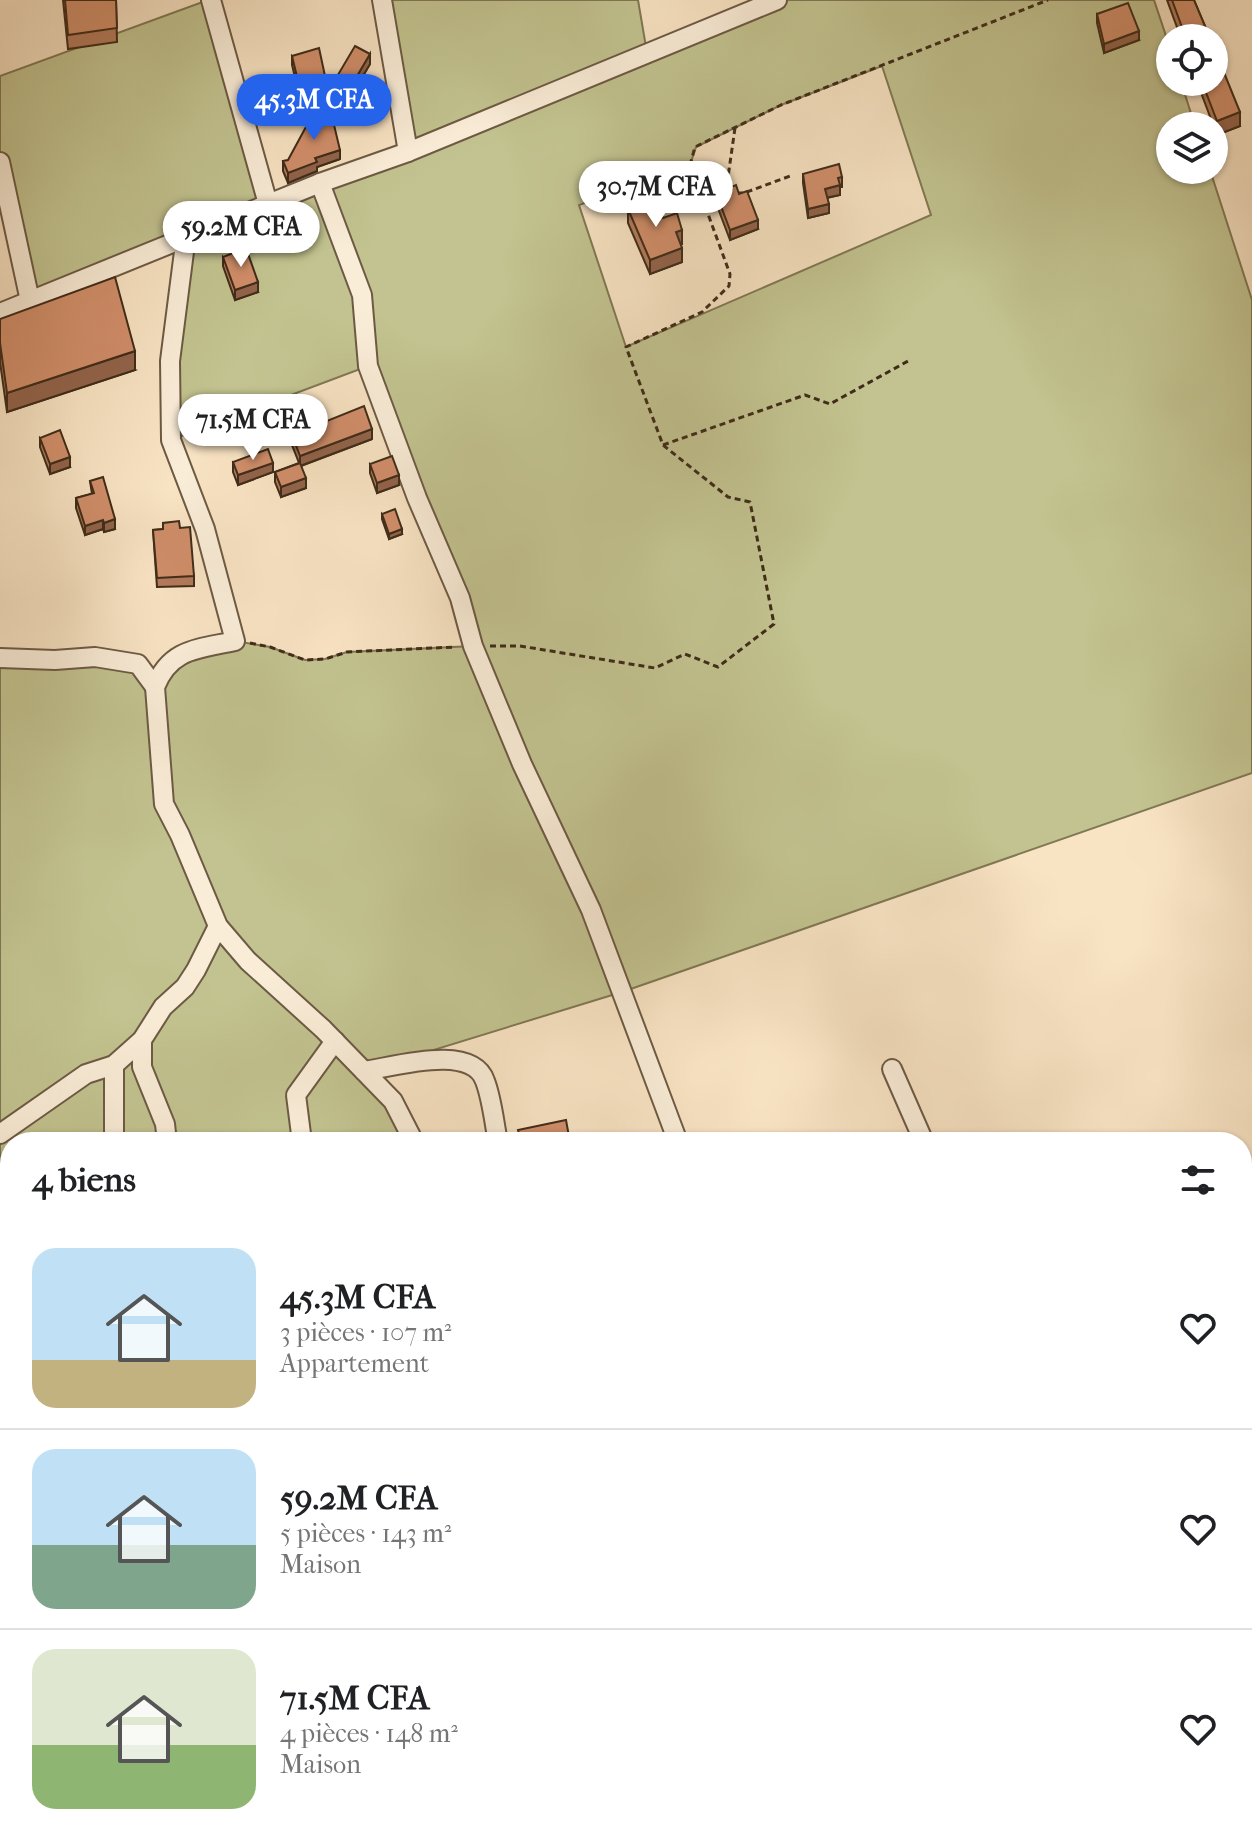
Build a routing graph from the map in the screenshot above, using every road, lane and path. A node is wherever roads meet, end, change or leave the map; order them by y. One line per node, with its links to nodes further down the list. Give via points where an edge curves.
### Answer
1 (211, 0): 10 (street)
2 (382, 0): 6 (street)
3 (777, 0): 6 (street)
4 (1048, 0): 5 (path)
5 (735, 128): 8 (path, via 728,177 733,193); 15 (path, via 695,147 690,165 730,274 729,286 702,312 626,347)
6 (408, 152): 9 (street)
7 (0, 162): 12 (street)
8 (793, 175)
9 (320, 183): 10 (street); 17 (street, via 362,295 368,366 460,598)
10 (268, 204): 11 (street)
11 (186, 236): 12 (street); 16 (street, via 170,361 171,440 205,529)
12 (30, 301): 13 (street)
13 (0, 313)
14 (910, 360): 15 (path, via 830,404 805,395)
15 (663, 445): 17 (path, via 728,497 750,502 774,624 718,667 685,654 655,668 520,646)
16 (235, 641): 17 (path, via 305,660 347,652); 19 (street, via 176,656 161,671)
17 (473, 646): 32 (street, via 591,910)
18 (0, 658): 19 (street, via 95,657 138,664)
19 (155, 687): 20 (street, via 164,804)
20 (218, 926): 21 (street, via 185,987 163,1007); 22 (street)
21 (142, 1040): 23 (street); 28 (street, via 142,1067)
22 (335, 1041): 25 (street); 29 (street, via 296,1095)
23 (114, 1065): 26 (street, via 86,1074); 27 (street)
24 (892, 1069): 33 (street)
25 (364, 1071): 30 (street, via 393,1101); 31 (street, via 443,1059 467,1061 485,1078)
26 (3, 1132)
27 (114, 1132)
28 (166, 1132)
29 (301, 1132)
30 (409, 1132)
31 (496, 1132)
32 (674, 1132)
33 (920, 1132)

